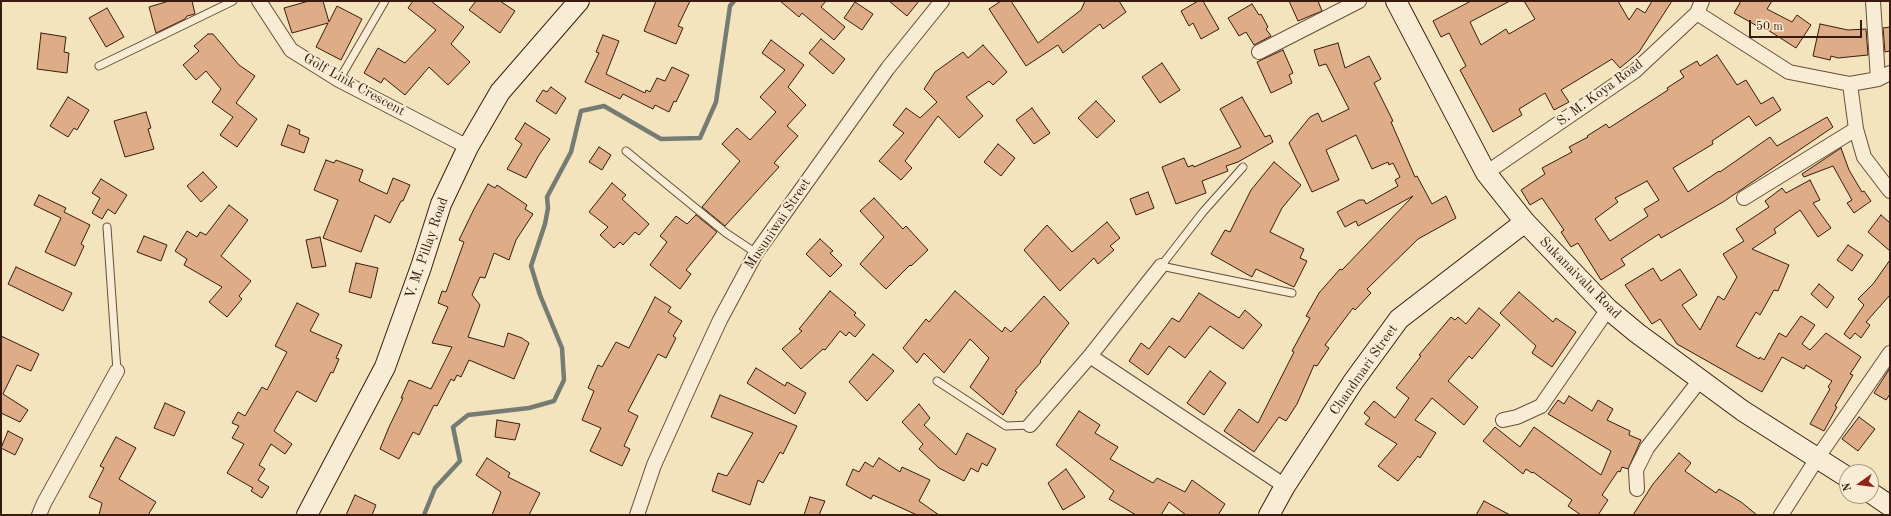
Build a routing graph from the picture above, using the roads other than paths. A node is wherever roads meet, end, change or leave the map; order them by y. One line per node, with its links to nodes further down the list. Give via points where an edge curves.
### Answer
1 (232, 1): 11 (lane)
2 (259, 1): 13 (street, Golf Link Crescent, via 291,50)
3 (385, 1): 13 (lane)
4 (579, 1): 16 (main road, V. M. Pillay Road, via 500,92)
5 (942, 1): 24 (street, Musuniwai Street, via 888,68)
6 (1358, 1): 10 (street)
7 (1396, 1): 19 (main road, Sukanaivalu Road)
8 (1873, 1): 12 (street)
9 (1700, 7): 14 (street, via 1789,72); 19 (street, S. M. Koya Road, via 1635,71)
10 (1258, 52)
11 (99, 66)
12 (1884, 76): 14 (street)
13 (339, 80): 16 (street, Golf Link Crescent)
14 (1850, 84): 15 (street)
15 (1856, 129): 20 (street, via 1864,157); 21 (street)
16 (468, 147): 42 (main road, V. M. Pillay Road, via 441,204 422,267 385,367)
17 (626, 151): 24 (lane, via 726,233)
18 (1243, 167): 25 (lane, via 1203,212)
19 (1486, 173): 22 (main road, Sukanaivalu Road)
20 (1890, 191)
21 (1744, 198)
22 (1525, 222): 27 (main road, Sukanaivalu Road); 37 (main road, Chandmari Street, via 1399,319 1353,382)
23 (107, 227): 30 (lane)
24 (756, 252): 43 (street, Musuniwai Street, via 695,374 654,465)
25 (1161, 266): 26 (lane); 29 (street)
26 (1292, 293)
27 (1608, 309): 31 (main road, Sukanaivalu Road); 33 (street, via 1540,406 1517,417)
28 (1890, 353): 35 (street)
29 (1090, 356): 34 (street); 37 (street)
30 (117, 371): 41 (street)
31 (1700, 380): 35 (main road, Sukanaivalu Road, via 1743,411); 38 (street, via 1647,448 1636,470)
32 (937, 382): 34 (lane, via 1006,426)
33 (1503, 420)
34 (1030, 425)
35 (1818, 458): 36 (main road, Sukanaivalu Road); 45 (street)
36 (1839, 472)
37 (1285, 486): 44 (main road, Chandmari Street)
38 (1637, 489)
39 (1879, 498): 40 (main road)
40 (1890, 506)
41 (39, 515)
42 (307, 515)
43 (637, 515)
44 (1270, 515)
45 (1781, 515)

